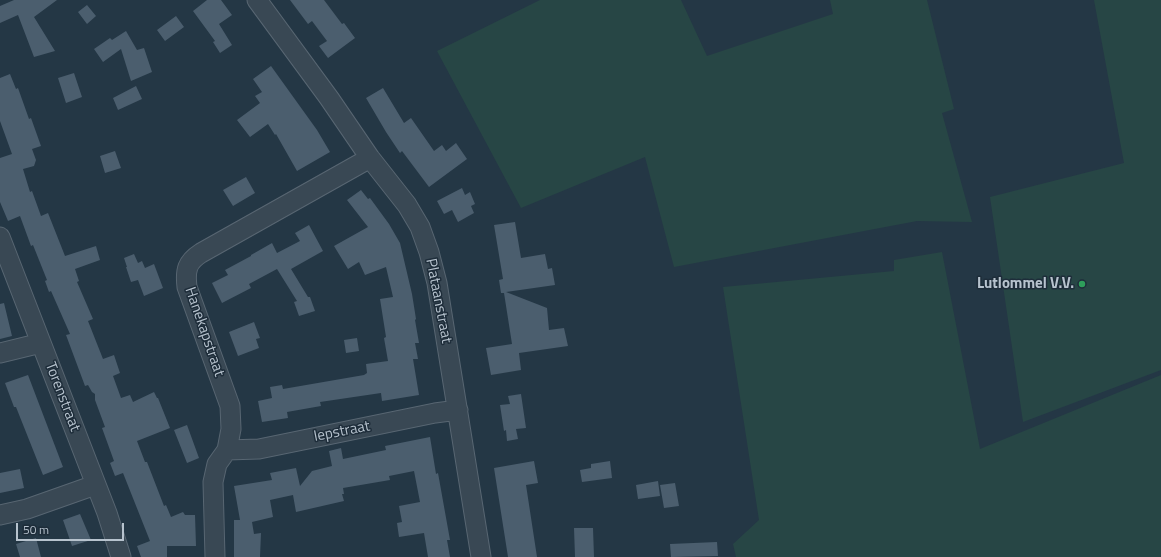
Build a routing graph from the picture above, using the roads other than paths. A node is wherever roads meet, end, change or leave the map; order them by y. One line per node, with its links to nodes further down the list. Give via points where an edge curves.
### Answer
1 (257, 0): 2 (street, Plataanstraat)
2 (370, 158): 6 (street, Plataanstraat, via 407,204 420,227 437,284); 7 (street, Hanekapstraat, via 191,260 185,275 186,287 230,406 231,429)
3 (0, 238): 4 (street, Torenstraat)
4 (41, 343): 5 (street); 8 (street, Torenstraat)
5 (0, 353)
6 (458, 410): 7 (street, Iepstraat, via 259,449); 12 (street, Plataanstraat)
7 (227, 450): 11 (street, Hanekapstraat, via 217,464 213,482)
8 (95, 485): 9 (street, via 27,509); 10 (street, Torenstraat)
9 (0, 515)
10 (121, 557)
11 (214, 557)
12 (481, 557)

